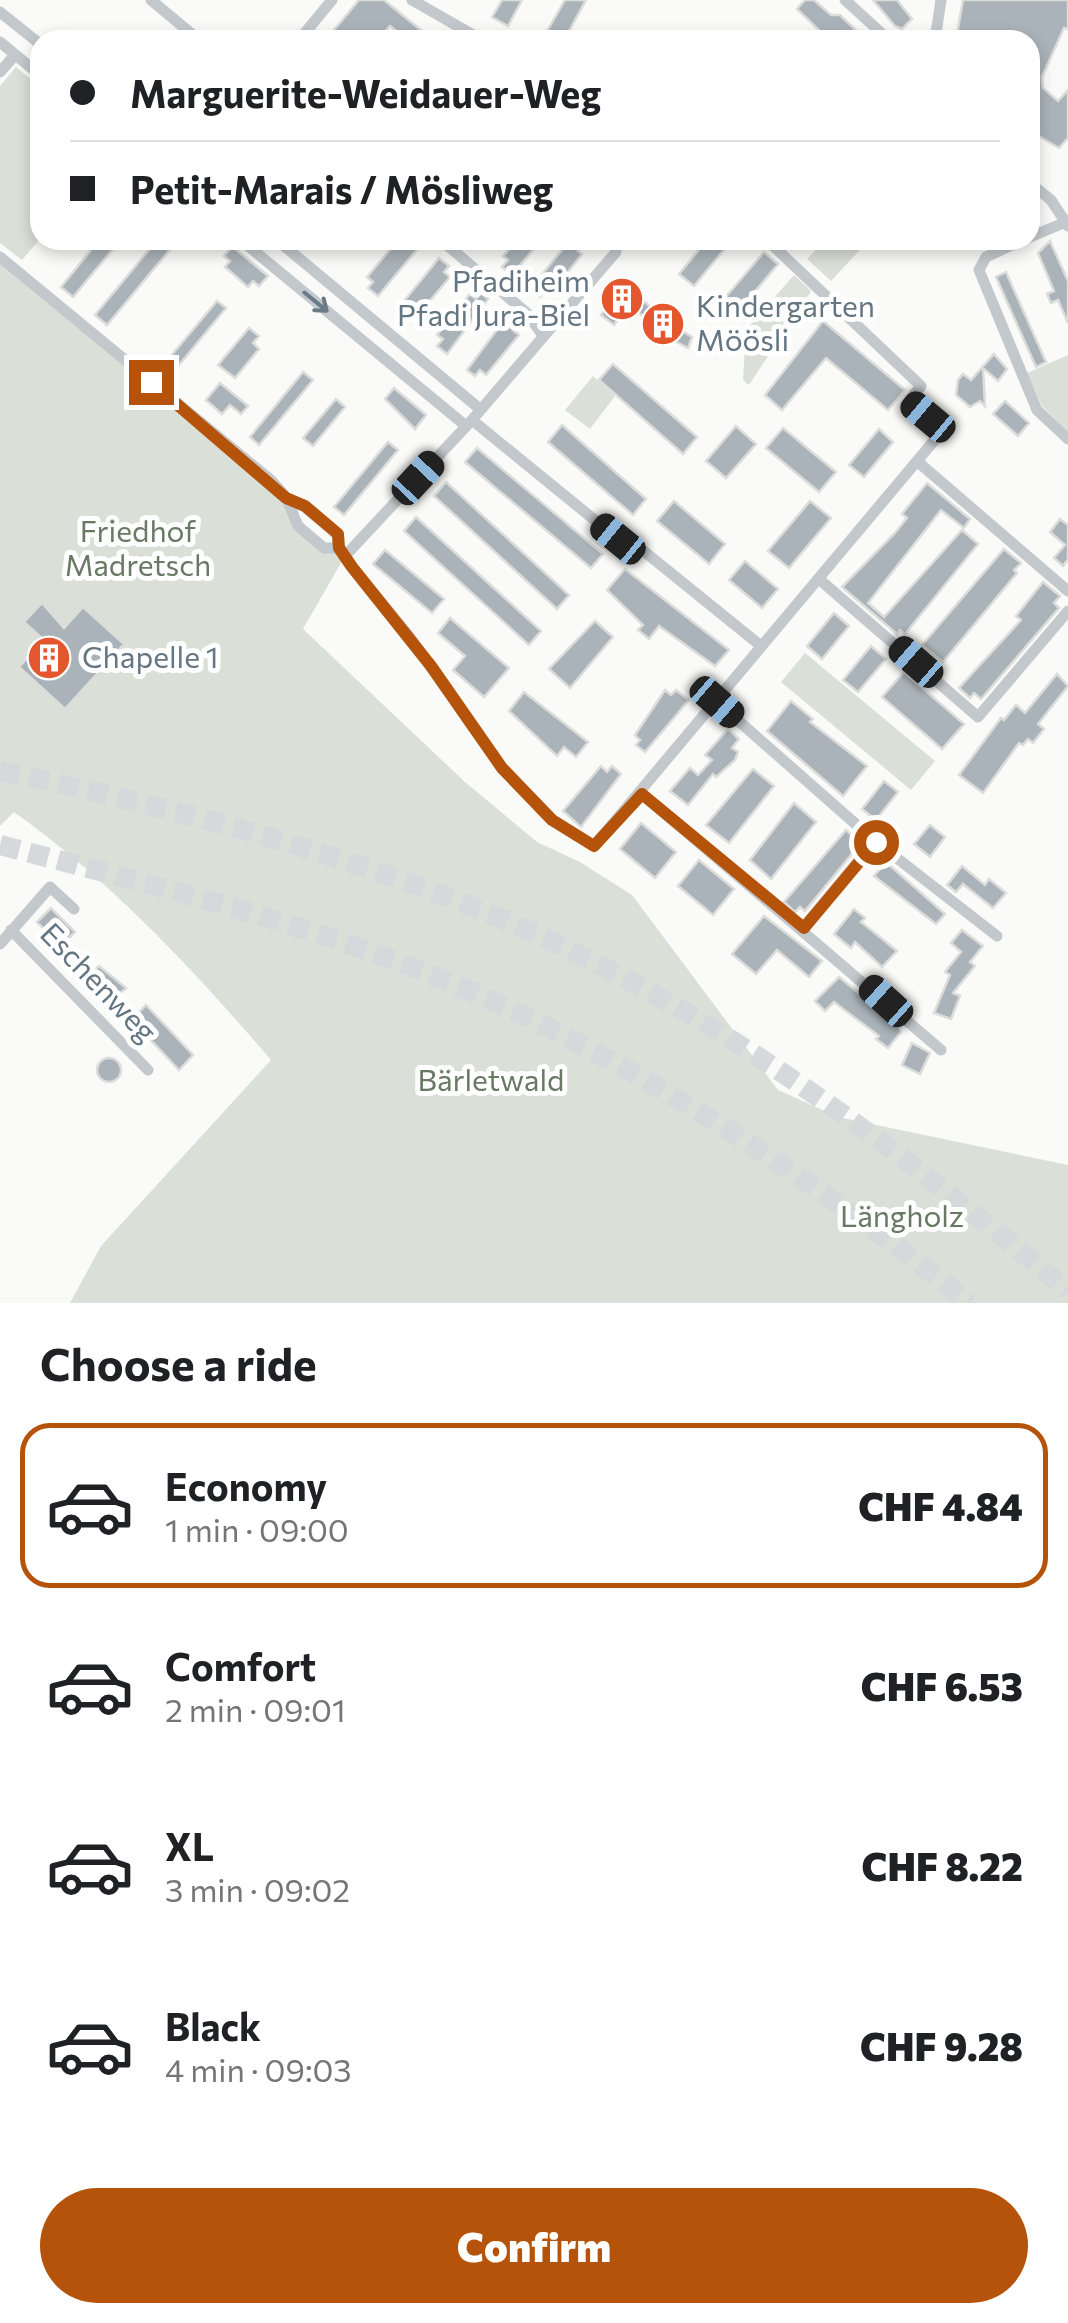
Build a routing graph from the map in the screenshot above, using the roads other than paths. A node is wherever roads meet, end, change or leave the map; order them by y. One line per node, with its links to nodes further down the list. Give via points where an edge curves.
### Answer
1 (151, 0): 7 (street)
2 (332, 0): 8 (street)
3 (412, 0): 9 (street)
4 (845, 0): 10 (street)
5 (941, 0): 11 (street)
6 (0, 12): 12 (street)
7 (187, 30)
8 (307, 30)
9 (464, 30)
10 (878, 30)
11 (936, 30)
12 (30, 36)
13 (0, 42): 14 (street)
14 (15, 54): 15 (street); 16 (street)
15 (30, 67)
16 (0, 72)
17 (1040, 191): 18 (street)
18 (1067, 224): 19 (street)
19 (1040, 233)
20 (253, 250): 28 (street, one-way to 28)
21 (289, 250): 28 (street)
22 (454, 250): 27 (street, via 528,314)
23 (778, 250): 30 (street, via 921,386 909,401 943,430)
24 (1001, 250): 29 (street, via 978,270 1038,410)
25 (616, 252): 27 (street)
26 (0, 256): 31 (street)
27 (543, 336): 28 (street)
28 (473, 418): 32 (street); 36 (street)
29 (1068, 439)
30 (918, 462): 33 (street); 34 (street)
31 (286, 498): 32 (street, via 338,534); 32 (street, via 298,526 324,548)
32 (342, 552): 38 (street, via 502,768 552,820 594,846)
33 (819, 579): 35 (street, via 978,717); 36 (street)
34 (1068, 591)
35 (1068, 611)
36 (761, 646): 37 (street)
37 (717, 702): 38 (street); 39 (street)
38 (642, 794): 41 (street)
39 (876, 842): 41 (street); 43 (street)
40 (74, 909): 42 (street, via 50,886)
41 (804, 928): 45 (street)
42 (12, 930): 44 (street); 46 (street, Eschenweg)
43 (997, 936)
44 (0, 944)
45 (941, 1050)
46 (148, 1070)

